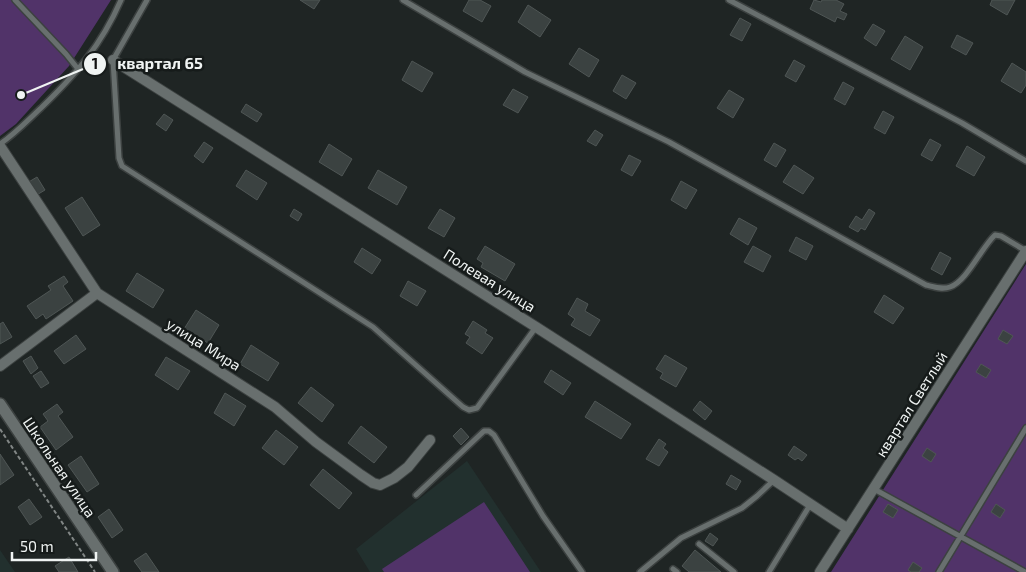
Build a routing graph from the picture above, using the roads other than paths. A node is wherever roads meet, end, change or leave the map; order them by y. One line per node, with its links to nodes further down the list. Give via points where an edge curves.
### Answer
1 (15, 0): 7 (lane)
2 (121, 0): 7 (lane, via 102,38)
3 (147, 0): 6 (lane)
4 (403, 0): 10 (lane, via 525,72 669,142 926,285 949,288 956,284 995,235)
5 (729, 0): 9 (lane, via 962,123)
6 (113, 60): 12 (street, Полевая улица); 12 (lane, via 122,166 373,328 464,408 473,411 477,408)
7 (78, 70): 8 (lane)
8 (0, 145): 11 (street, улица Мира)
9 (1026, 161)
10 (1026, 251): 18 (street, квартал Светлый)
11 (96, 294): 13 (street); 16 (street, улица Мира, via 275,407 316,442 373,483 380,485 408,468)
12 (536, 327): 17 (street, Полевая улица)
13 (0, 366)
14 (0, 404): 25 (street, Школьная улица)
15 (1026, 428): 22 (lane)
16 (430, 440)
17 (774, 480): 20 (street, Полевая улица); 27 (lane, via 742,508 682,538)
18 (874, 489): 21 (street, квартал Светлый); 22 (lane)
19 (416, 495): 26 (lane, via 484,430 489,431)
20 (810, 505): 21 (street, Полевая улица); 29 (lane)
21 (848, 530): 30 (street, квартал Светлый)
22 (961, 536): 24 (lane); 31 (lane)
23 (699, 544): 28 (lane)
24 (1024, 571)
25 (113, 572)
26 (582, 572)
27 (640, 572)
28 (734, 572)
29 (769, 572)
30 (820, 572)
31 (939, 572)

